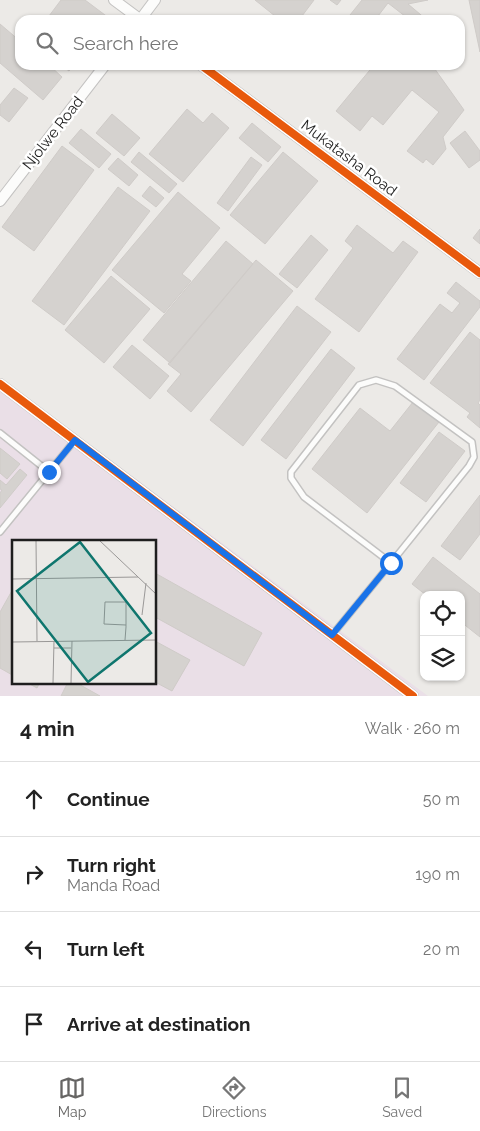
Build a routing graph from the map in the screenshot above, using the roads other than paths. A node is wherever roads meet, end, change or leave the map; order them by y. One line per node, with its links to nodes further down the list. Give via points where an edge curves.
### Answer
1 (114, 0): 3 (street)
2 (155, 0): 4 (street)
3 (134, 15)
4 (144, 15)
5 (101, 70): 7 (street, Njolwe Road)
6 (208, 70): 8 (street, Mukatasha Road)
7 (0, 201)
8 (480, 273)
9 (0, 384): 11 (street)
10 (0, 433): 12 (lane)
11 (75, 440): 12 (lane); 15 (street)
12 (49, 472): 13 (lane)
13 (0, 532)
14 (391, 563): 14 (lane, via 474,457 472,442 395,386 376,380 359,385 291,472 291,478 304,498); 15 (lane)
15 (332, 635): 16 (street)
16 (413, 696)

